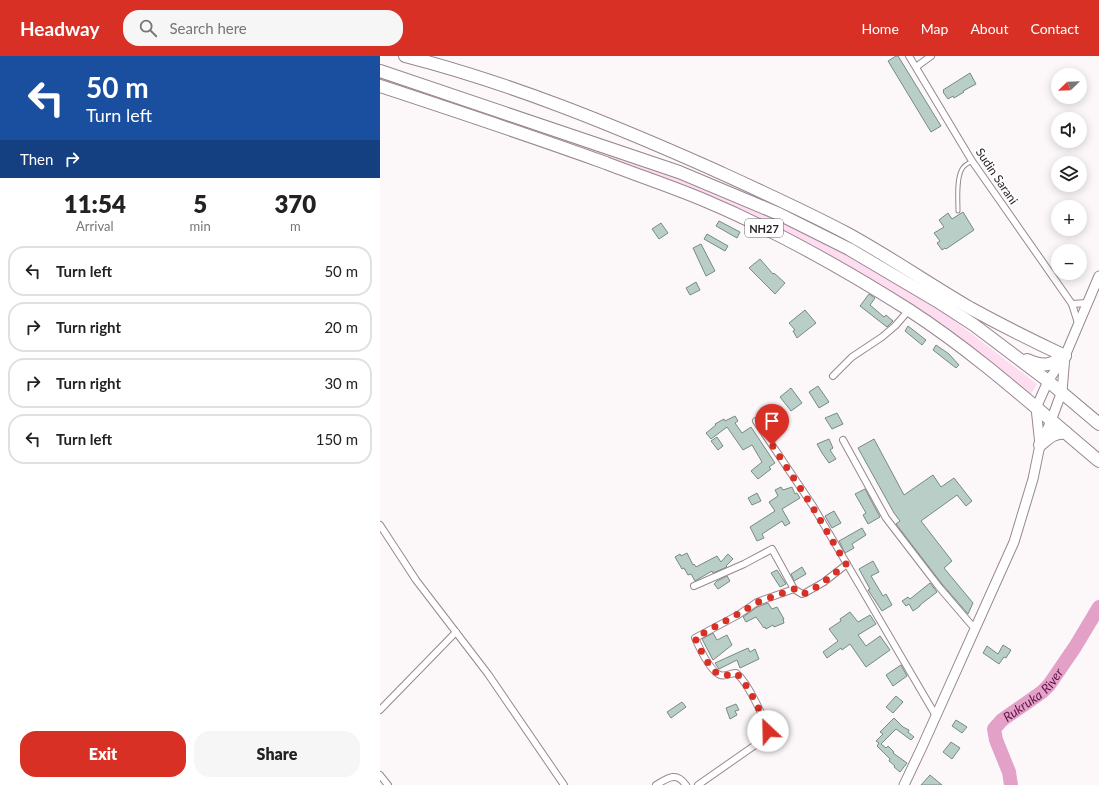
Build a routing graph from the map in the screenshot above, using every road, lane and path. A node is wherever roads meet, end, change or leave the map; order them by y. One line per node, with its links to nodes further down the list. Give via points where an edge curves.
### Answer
1 (405, 56): 15 (highway, via 550,101 785,203 880,252 1002,325)
2 (909, 56): 4 (street, Sudin Sarani)
3 (931, 56): 4 (street)
4 (916, 67): 7 (street, Sudin Sarani)
5 (380, 71): 14 (highway, NH27, via 673,169 746,199 824,236 891,274)
6 (380, 86): 12 (highway, NH27, via 552,144 707,202 805,248)
7 (972, 160): 8 (lane, via 962,168 960,175); 11 (street, Sudin Sarani)
8 (958, 212)
9 (1099, 276): 10 (main road)
10 (1087, 303): 11 (street); 13 (main road)
11 (1072, 304): 13 (street, Sudin Sarani)
12 (909, 310): 16 (street, via 895,326 852,357); 19 (highway, NH27, via 944,334)
13 (1078, 323): 15 (main road)
14 (1015, 355): 15 (highway, via 1045,365 1057,362); 17 (highway, NH27)
15 (1065, 356): 17 (main road); 18 (main road)
16 (832, 376)
17 (1048, 381): 18 (highway, NH27); 19 (main road)
18 (1062, 391): 21 (main road); 22 (highway, NH27)
19 (1036, 408): 21 (highway, NH27); 25 (main road)
20 (756, 421): 28 (street, via 812,506)
21 (1051, 421): 23 (highway, NH27); 25 (main road)
22 (1099, 424)
23 (1066, 433): 25 (highway, via 1055,433); 26 (highway, NH27)
24 (843, 440): 31 (street, via 886,518 939,587)
25 (1040, 445): 31 (main road, via 1033,479 1014,542)
26 (1099, 461)
27 (380, 526): 32 (street, via 416,580)
28 (846, 564): 30 (street, via 806,593); 34 (street)
29 (694, 586): 30 (street, via 744,564 772,548)
30 (794, 589): 40 (street, via 758,602 695,638 702,655 716,672 720,675 736,673 741,676 768,731 761,741)
31 (975, 628): 34 (main road)
32 (456, 632): 33 (street); 37 (street)
33 (380, 710)
34 (936, 716): 41 (main road)
35 (380, 775): 36 (street)
36 (388, 785)
37 (564, 785)
38 (656, 785): 39 (street, via 672,776 681,779)
39 (686, 785)
40 (698, 785)
41 (904, 785)

